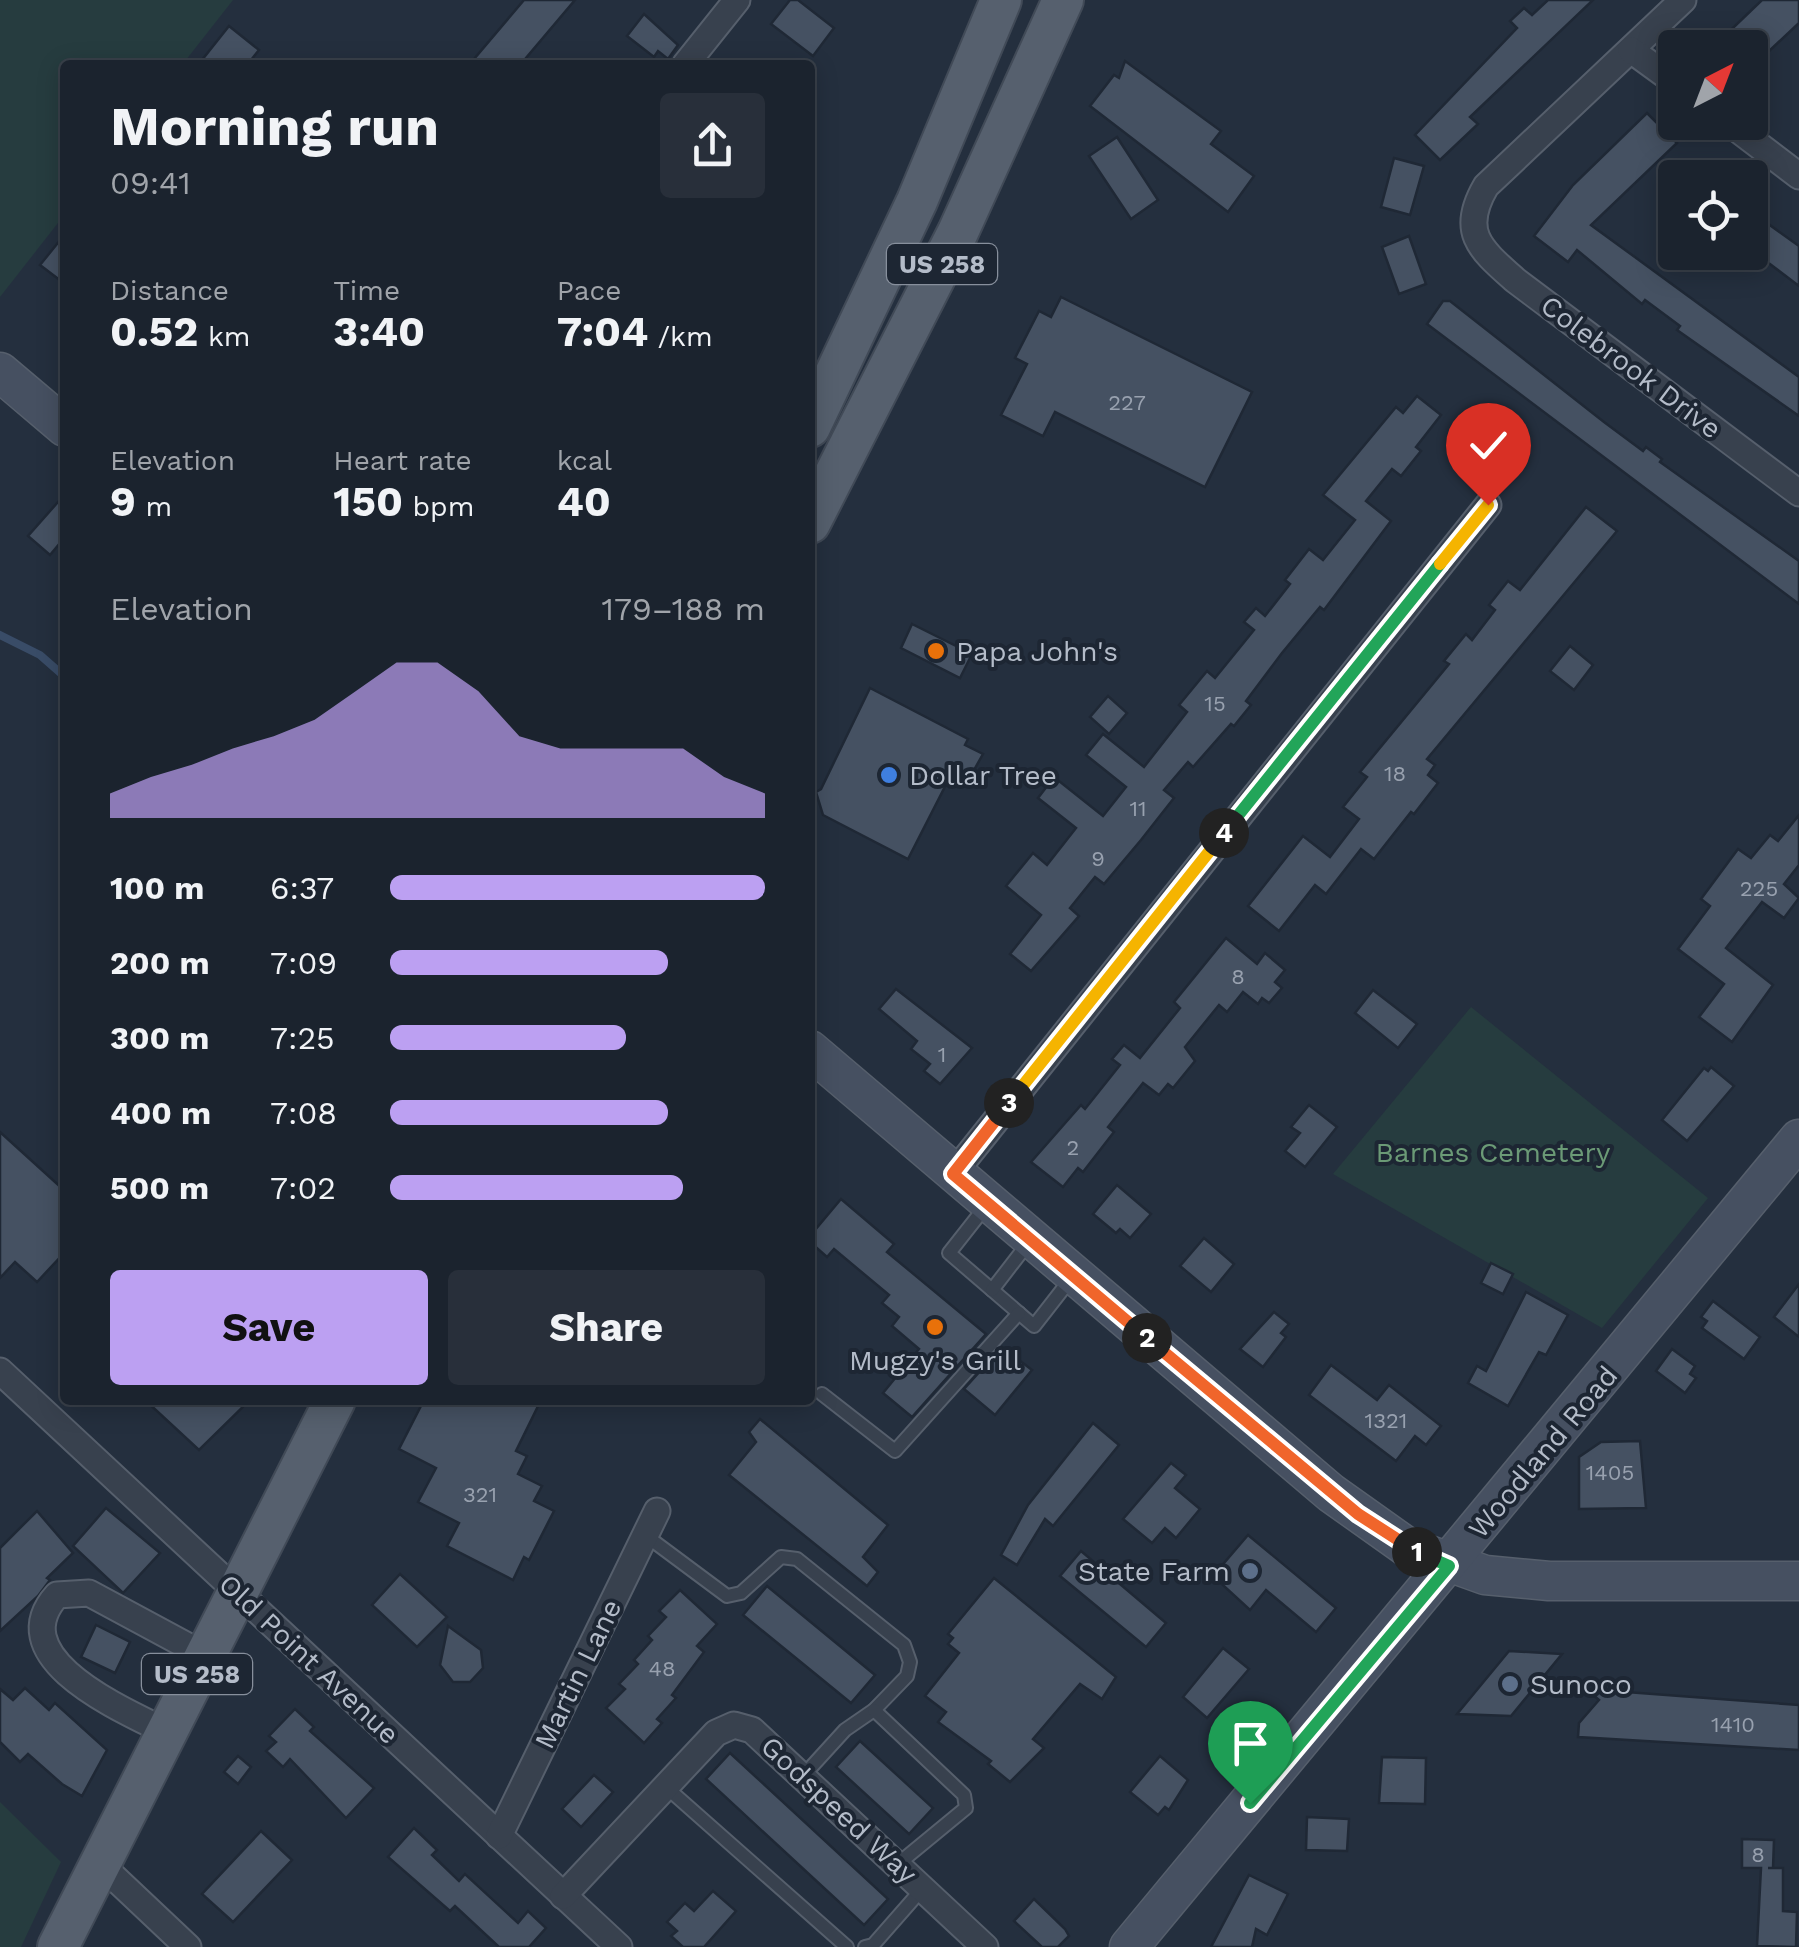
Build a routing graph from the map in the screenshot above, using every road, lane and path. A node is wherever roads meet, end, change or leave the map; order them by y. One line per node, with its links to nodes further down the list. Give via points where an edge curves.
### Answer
1 (737, 0): 6 (street)
2 (1001, 0): 11 (main road, US 258, via 917,201)
3 (1062, 0): 15 (main road, US 258, via 965,218)
4 (1683, 0): 5 (street)
5 (1631, 50): 7 (street); 13 (street, Colebrook Drive, via 1486,186 1472,230 1515,280)
6 (688, 60)
7 (1658, 70)
8 (1752, 140): 9 (street)
9 (1799, 176)
10 (0, 372): 12 (main road)
11 (815, 416)
12 (60, 423)
13 (1799, 494)
14 (1488, 505): 18 (street)
15 (815, 513)
16 (815, 1054): 18 (main road)
17 (1799, 1138): 30 (main road, Woodland Road)
18 (953, 1174): 19 (main road)
19 (987, 1204): 20 (main road); 22 (lane, via 949,1253)
20 (1030, 1240): 21 (main road); 22 (lane)
21 (1073, 1276): 23 (lane, via 1034,1326); 30 (main road, via 1358,1514)
22 (992, 1290): 23 (lane)
23 (1020, 1314): 25 (lane, via 895,1451)
24 (0, 1370): 32 (street, Old Point Avenue)
25 (822, 1394)
26 (332, 1405): 32 (main road, US 258)
27 (355, 1405): 32 (main road, US 258)
28 (657, 1511): 29 (street, Martin Lane)
29 (645, 1534): 34 (lane, via 727,1596 741,1594 781,1557 797,1559 904,1645 907,1676); 38 (street, Martin Lane)
30 (1449, 1566): 31 (main road, via 1549,1581); 50 (main road, Woodland Road)
31 (1799, 1581)
32 (245, 1599): 33 (main road, US 258); 38 (street, Old Point Avenue); 40 (main road, US 258)
33 (206, 1656): 35 (main road, US 258); 35 (street, via 89,1593 58,1595 34,1622 41,1663)
34 (874, 1710): 36 (lane, via 845,1730); 39 (lane, via 964,1794 966,1808)
35 (167, 1732): 40 (main road, US 258)
36 (804, 1775): 37 (street, Godspeed Way, via 752,1730 734,1725 716,1733); 39 (street, Godspeed Way)
37 (666, 1787): 42 (street, Godspeed Way); 47 (lane)
38 (499, 1836): 42 (street, Old Point Avenue)
39 (898, 1864): 41 (street, Godspeed Way)
40 (108, 1872): 43 (main road, US 258); 44 (main road, US 258); 45 (street)
41 (924, 1888): 48 (lane); 49 (street, Godspeed Way)
42 (563, 1896): 46 (street, Old Point Avenue)
43 (58, 1947)
44 (82, 1947)
45 (188, 1947)
46 (620, 1947)
47 (848, 1947)
48 (865, 1947)
49 (985, 1947)
50 (1129, 1947)

